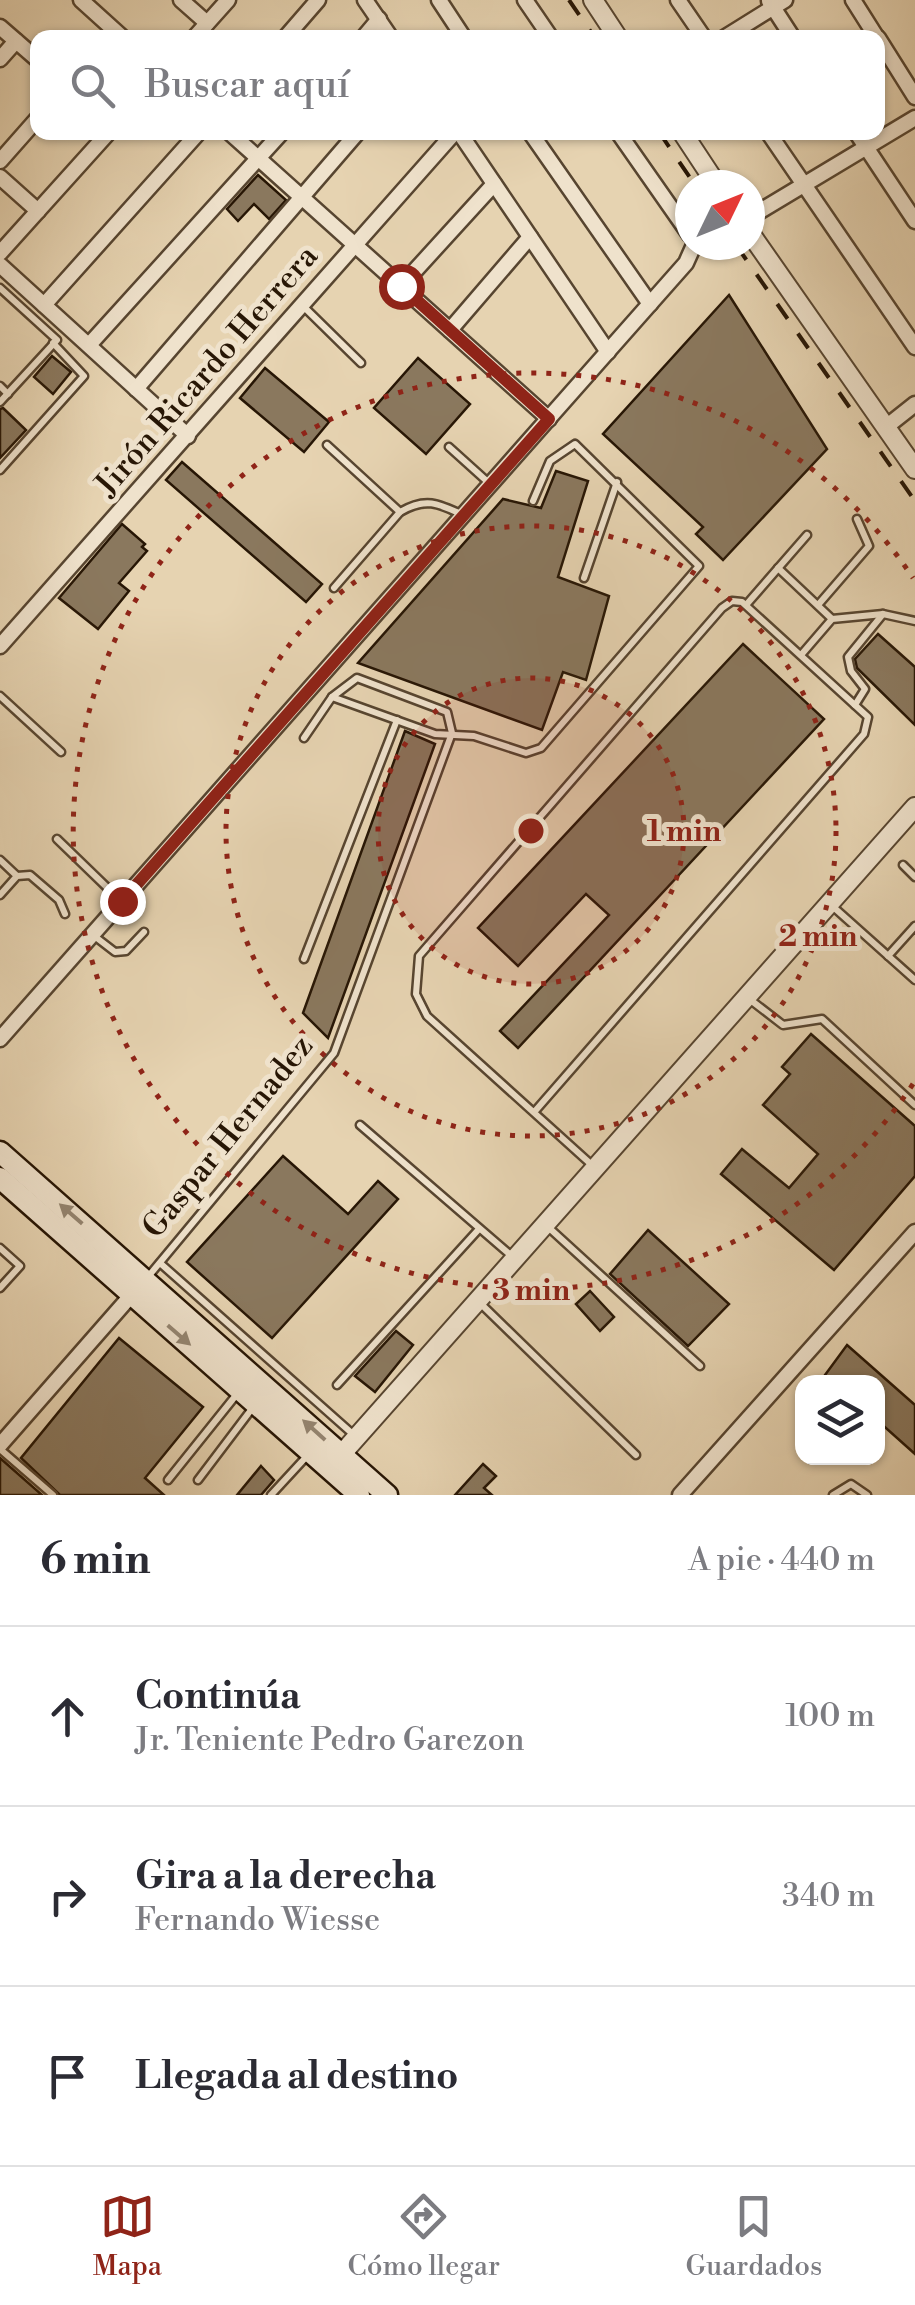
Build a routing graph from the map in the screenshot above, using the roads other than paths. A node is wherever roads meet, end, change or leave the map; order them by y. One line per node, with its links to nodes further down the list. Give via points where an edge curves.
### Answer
1 (81, 0): 15 (street)
2 (181, 0): 13 (street)
3 (228, 0): 13 (street)
4 (318, 0): 17 (street)
5 (365, 0): 12 (street)
6 (439, 0): 20 (street)
7 (525, 0): 21 (street)
8 (592, 0): 22 (street)
9 (678, 0): 23 (street)
10 (853, 0): 26 (street)
11 (776, 2): 24 (street); 25 (street)
12 (378, 19): 18 (street); 19 (street)
13 (207, 23): 16 (street)
14 (0, 27): 27 (street)
15 (114, 30)
16 (201, 30)
17 (292, 30)
18 (369, 30)
19 (386, 30)
20 (459, 30)
21 (546, 30)
22 (613, 30)
23 (699, 30)
24 (736, 30)
25 (789, 30)
26 (872, 30)
27 (16, 42): 29 (street); 30 (street)
28 (885, 50): 31 (street)
29 (30, 53)
30 (0, 60)
31 (915, 97)
32 (915, 118): 34 (street)
33 (30, 127): 50 (street)
34 (885, 138)
35 (102, 140): 57 (street)
36 (192, 140): 70 (street)
37 (237, 140): 49 (street)
38 (275, 140): 49 (street)
39 (351, 140): 55 (street)
40 (450, 140): 61 (street, Jirón Ricardo Herrera)
41 (463, 140): 53 (street)
42 (536, 140): 69 (street)
43 (623, 140): 58 (street)
44 (687, 140): 51 (street)
45 (773, 140): 54 (street)
46 (861, 140): 48 (street)
47 (883, 140): 48 (street)
48 (868, 150): 54 (street); 59 (street)
49 (259, 160): 55 (street); 73 (street)
50 (0, 161)
51 (708, 170)
52 (0, 178): 57 (street)
53 (494, 184): 60 (street); 66 (street)
54 (806, 188): 56 (street); 74 (street)
55 (302, 198): 61 (street); 78 (street)
56 (765, 210)
57 (38, 211): 62 (street)
58 (675, 216)
59 (915, 221)
60 (530, 237): 71 (street); 75 (street)
61 (353, 244): 66 (street); 68 (street, Jirón Ricardo Herrera)
62 (0, 253)
63 (765, 255): 83 (street)
64 (681, 260): 69 (street)
65 (0, 266): 70 (street)
66 (401, 286): 71 (street)
67 (0, 288): 72 (lane)
68 (301, 304): 76 (lane); 84 (street, Jirón Ricardo Herrera)
69 (650, 304): 75 (street)
70 (44, 305): 73 (street)
71 (450, 330): 82 (street)
72 (53, 343): 79 (lane); 88 (lane, via 84,376)
73 (88, 346): 78 (street)
74 (915, 347)
75 (608, 352): 82 (street)
76 (361, 363)
77 (0, 386): 79 (lane)
78 (136, 389): 84 (street)
79 (8, 394): 80 (lane)
80 (0, 402)
81 (915, 404): 83 (street)
82 (549, 419): 90 (street)
83 (886, 428): 87 (street)
84 (188, 436): 104 (street, Jirón Ricardo Herrera)
85 (327, 444): 92 (lane)
86 (449, 447): 90 (lane)
87 (915, 469)
88 (0, 470)
89 (617, 482): 91 (lane, via 572,444 550,461); 97 (lane); 110 (lane, via 699,566 541,748 526,753)
90 (490, 485): 93 (street)
91 (533, 501)
92 (400, 512): 93 (lane, via 431,501); 98 (lane)
93 (464, 515): 120 (street)
94 (858, 519): 100 (lane, via 869,546)
95 (807, 535): 96 (lane)
96 (778, 568): 99 (lane); 100 (lane)
97 (584, 578)
98 (334, 588)
99 (746, 605): 105 (lane); 132 (lane, via 732,601 722,608 419,956 416,994 428,1016)
100 (818, 605): 102 (lane)
101 (883, 614): 102 (lane); 103 (lane); 108 (lane, via 848,658 865,689)
102 (832, 619): 105 (lane)
103 (915, 621)
104 (0, 646)
105 (801, 655): 108 (lane)
106 (0, 696): 112 (lane)
107 (332, 697): 109 (lane); 110 (lane, via 357,678 448,712); 111 (lane)
108 (855, 705): 132 (lane, via 868,717 864,734)
109 (397, 720): 110 (lane); 127 (lane)
110 (452, 733): 142 (lane, Gaspar Hernadez, via 334,1052)
111 (304, 738)
112 (61, 752)
113 (915, 807): 121 (street)
114 (57, 839): 120 (lane)
115 (0, 860): 117 (lane)
116 (904, 865): 118 (lane)
117 (17, 876): 119 (lane); 122 (lane, via 30,875)
118 (915, 877)
119 (0, 896)
120 (122, 901): 125 (street)
121 (829, 904): 126 (lane); 129 (street)
122 (65, 914)
123 (915, 926): 126 (lane)
124 (144, 932): 125 (lane, via 126,951 115,952)
125 (92, 934): 130 (street)
126 (888, 956): 128 (lane)
127 (304, 959)
128 (915, 980)
129 (747, 998): 131 (lane, via 783,1025 822,1020); 135 (street)
130 (0, 1038)
131 (915, 1104)
132 (536, 1110): 135 (lane)
133 (360, 1125): 138 (lane)
134 (0, 1152): 142 (main road, one-way to 134)
135 (596, 1168): 137 (street)
136 (0, 1178): 142 (main road)
137 (546, 1225): 141 (street); 145 (lane)
138 (480, 1229): 141 (lane); 146 (lane)
139 (915, 1232): 159 (street)
140 (0, 1248): 143 (lane, via 20,1266)
141 (516, 1260): 144 (street)
142 (146, 1279): 147 (main road, one-way to 147); 148 (lane); 149 (street, Gaspar Hernadez); 152 (main road, one-way to 142)
143 (0, 1288)
144 (479, 1302): 148 (street); 151 (lane)
145 (700, 1366)
146 (338, 1385)
147 (248, 1396): 150 (main road); 153 (lane); 154 (lane)
148 (356, 1437): 152 (street)
149 (0, 1447): 155 (lane)
150 (311, 1452): 152 (main road); 156 (lane)
151 (636, 1455)
152 (335, 1461): 157 (main road); 158 (main road)
153 (168, 1480)
154 (198, 1480)
155 (53, 1495)
156 (271, 1495)
157 (360, 1495)
158 (387, 1495)
159 (680, 1495)
160 (833, 1495): 161 (lane, via 851,1484)
161 (866, 1495)

